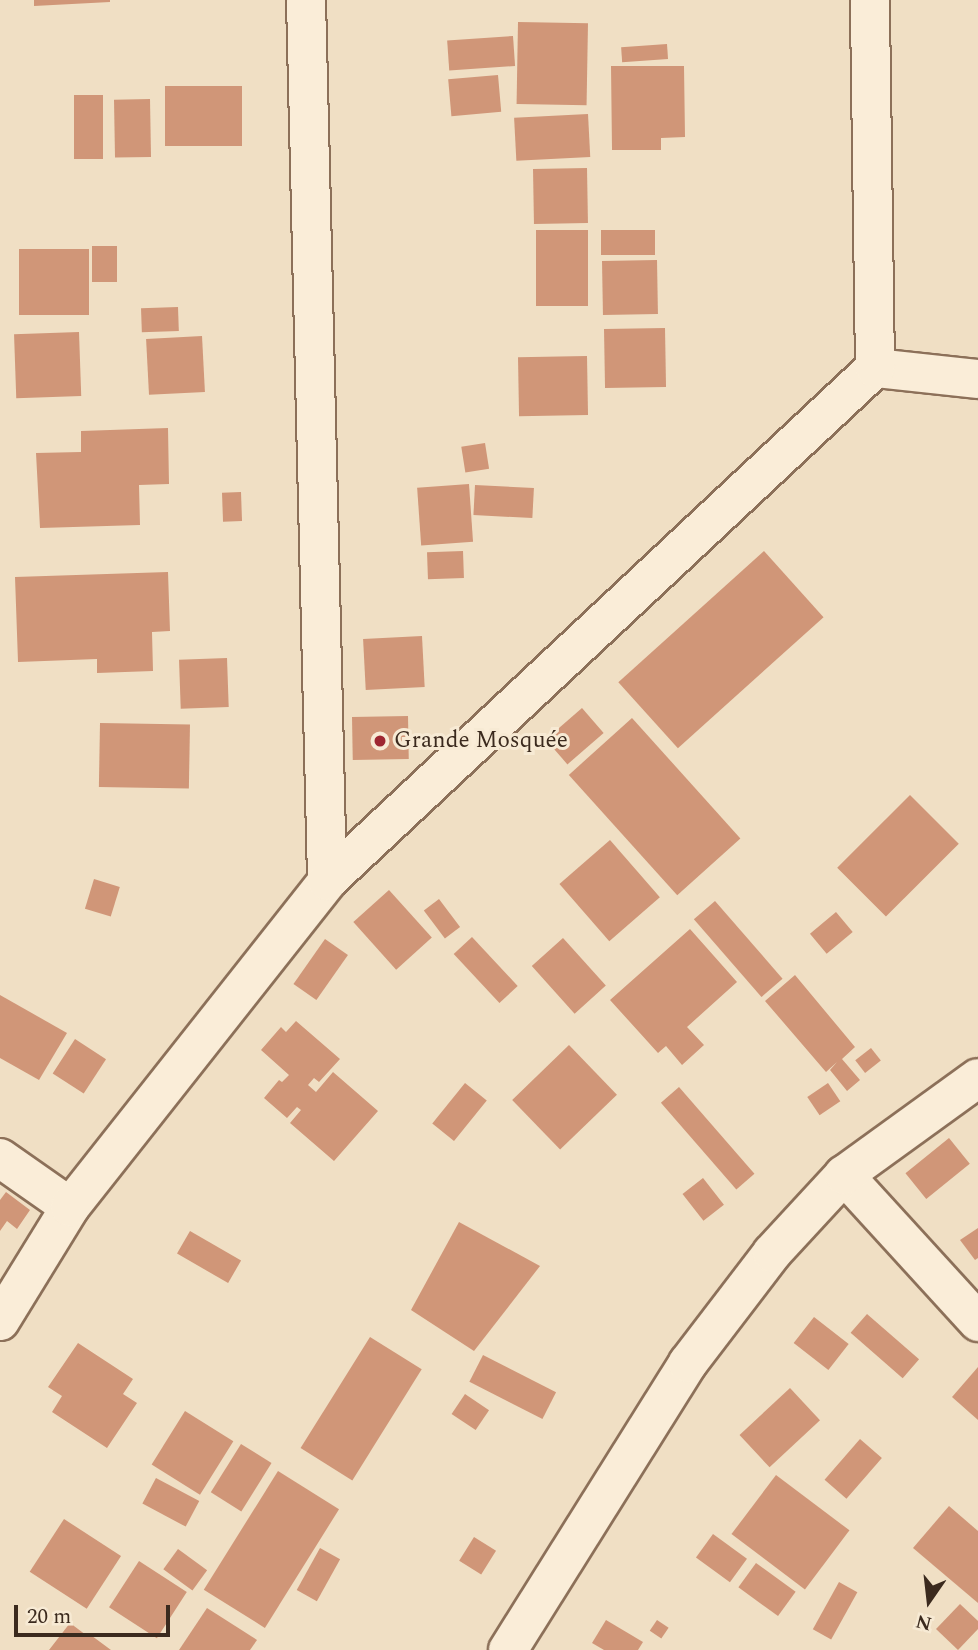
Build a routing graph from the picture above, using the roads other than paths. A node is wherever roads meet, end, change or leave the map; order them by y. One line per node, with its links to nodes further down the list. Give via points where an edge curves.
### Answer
1 (306, 0): 5 (street)
2 (870, 0): 3 (street)
3 (875, 368): 4 (street); 5 (street)
4 (978, 379)
5 (327, 881): 9 (street)
6 (978, 1078): 8 (street)
7 (0, 1158): 9 (street)
8 (844, 1175): 11 (street); 12 (street, via 772,1253 688,1363)
9 (70, 1207): 10 (street)
10 (0, 1321)
11 (978, 1322)
12 (508, 1650)

